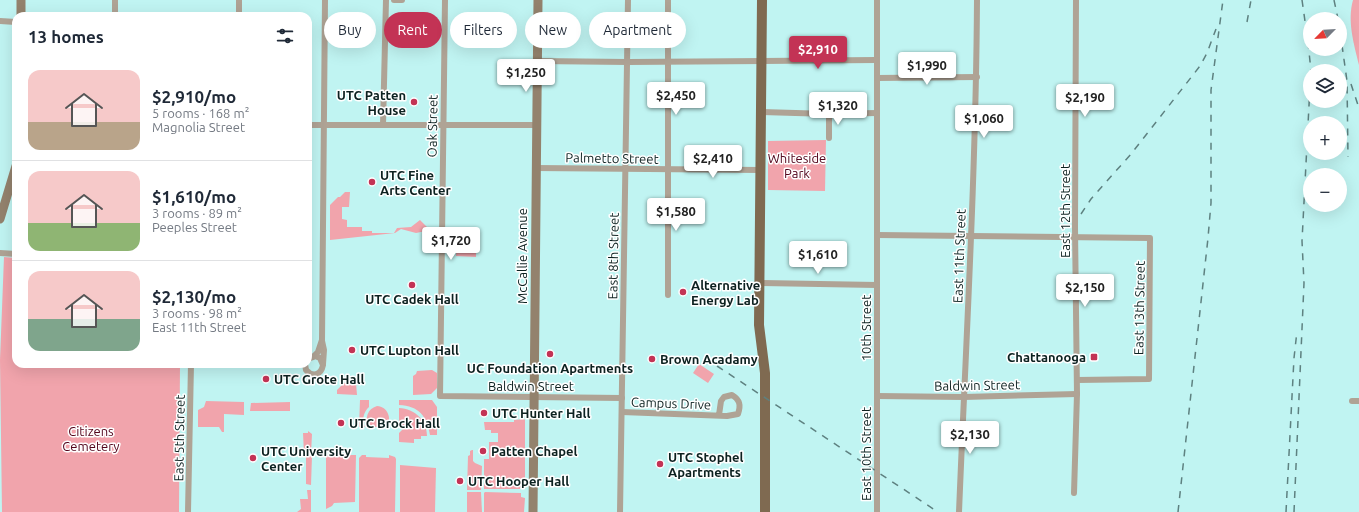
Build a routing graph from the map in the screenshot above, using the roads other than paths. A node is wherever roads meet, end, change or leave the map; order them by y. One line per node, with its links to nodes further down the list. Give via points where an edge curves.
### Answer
1 (21, 0): 16 (main road)
2 (116, 0): 17 (street)
3 (239, 0): 18 (street)
4 (325, 0): 35 (street)
5 (386, 0): 32 (street)
6 (394, 0): 7 (street)
7 (402, 0)
8 (445, 0): 33 (street, Oak Street)
9 (538, 0): 22 (main road, McCallie Avenue)
10 (628, 0): 25 (street, East 8th Street)
11 (668, 0): 23 (street)
12 (762, 0): 24 (main road)
13 (876, 0): 21 (street)
14 (977, 0): 27 (street, East 11th Street)
15 (1076, 0): 45 (street, East 12th Street)
16 (21, 12)
17 (115, 12)
18 (239, 12)
19 (0, 22): 20 (street)
20 (12, 22)
21 (876, 60): 24 (street); 26 (street)
22 (537, 61): 25 (street); 34 (main road, McCallie Avenue)
23 (667, 61): 24 (street); 25 (street); 39 (street)
24 (760, 61): 28 (main road)
25 (628, 62): 38 (street, East 8th Street)
26 (877, 78): 27 (street); 29 (street)
27 (977, 78): 44 (street, East 11th Street)
28 (760, 112): 30 (street); 40 (main road)
29 (877, 113): 30 (street); 43 (street)
30 (829, 114): 36 (street)
31 (312, 125): 35 (street)
32 (383, 125): 33 (street); 35 (street)
33 (443, 125): 34 (street); 59 (street, Oak Street)
34 (536, 125): 37 (main road, McCallie Avenue)
35 (324, 126): 51 (street)
36 (829, 138)
37 (536, 168): 38 (street, Palmetto Street); 62 (main road, McCallie Avenue)
38 (625, 169): 39 (street, Palmetto Street); 63 (street, East 8th Street)
39 (667, 170): 40 (street, Palmetto Street); 50 (street)
40 (760, 170): 48 (main road)
41 (12, 179): 42 (main road)
42 (0, 219)
43 (877, 235): 44 (street); 49 (street, 10th Street)
44 (971, 236): 45 (street); 61 (street, East 11th Street)
45 (1075, 236): 57 (street, East 12th Street); 57 (street, East 13th Street, via 1150,238 1148,379)
46 (0, 253): 47 (street)
47 (12, 254)
48 (759, 283): 49 (street); 72 (main road, via 759,325 766,373)
49 (876, 285): 60 (street, 10th Street)
50 (668, 295)
51 (322, 340): 52 (street, via 318,352); 54 (street)
52 (312, 357)
53 (312, 358): 54 (street, via 320,358)
54 (323, 366): 56 (street, via 321,372 315,375 307,372)
55 (191, 368): 69 (street, East 5th Street)
56 (305, 368)
57 (1077, 380): 58 (street, East 12th Street)
58 (1077, 394): 61 (street, Baldwin Street); 68 (street, East 12th Street)
59 (440, 396): 62 (street, Baldwin Street)
60 (877, 396): 61 (street, Baldwin Street); 73 (street, East 10th Street)
61 (964, 397): 74 (street, East 11th Street)
62 (534, 398): 63 (street, Baldwin Street); 70 (main road, McCallie Avenue)
63 (622, 398): 66 (street, East 8th Street)
64 (1352, 401): 65 (street)
65 (1359, 401)
66 (622, 412): 67 (street, Campus Drive); 71 (street, East 8th Street)
67 (719, 415)
68 (1074, 493)
69 (188, 512)
70 (533, 512)
71 (620, 512)
72 (765, 512)
73 (877, 512)
74 (959, 512)

